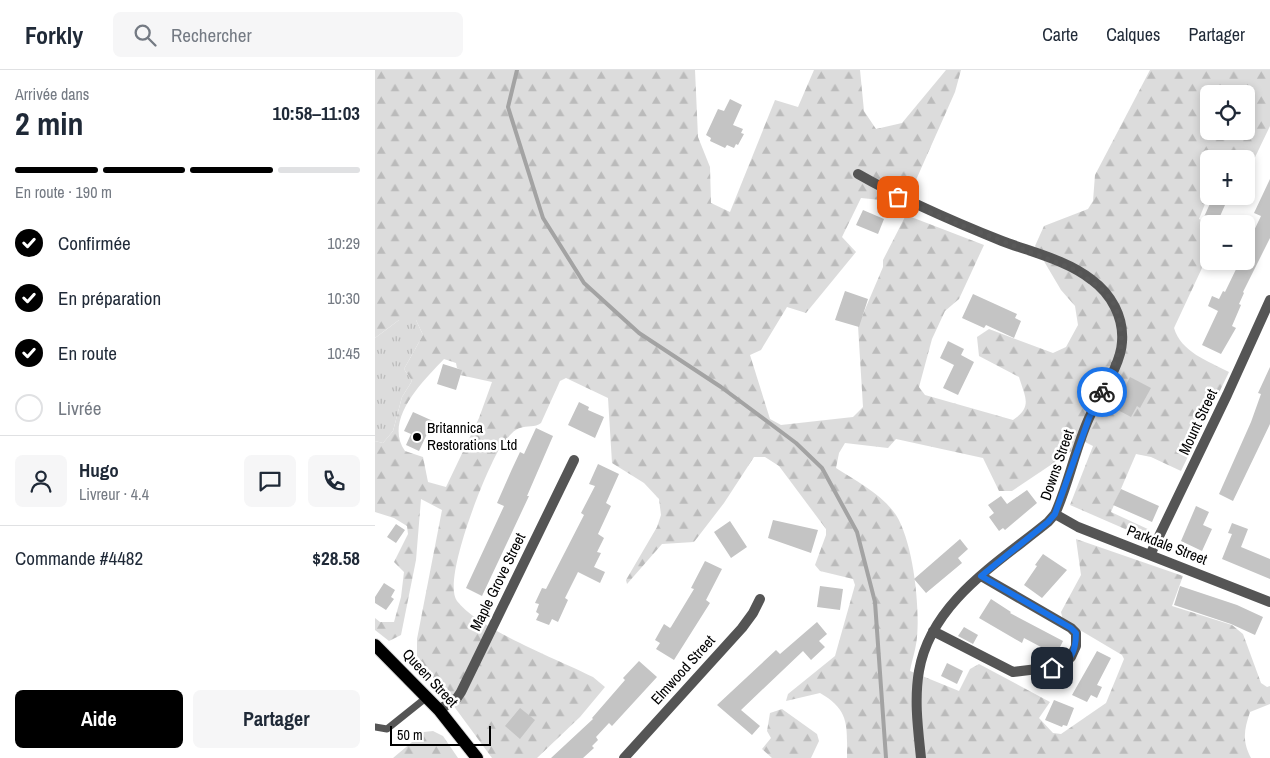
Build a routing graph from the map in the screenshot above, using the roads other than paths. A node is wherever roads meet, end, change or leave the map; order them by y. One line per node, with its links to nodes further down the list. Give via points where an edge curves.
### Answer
1 (858, 174): 4 (street, Downs Street, via 936,215 1076,270 1104,291 1114,304 1122,331 1122,344 1089,418)
2 (1270, 300): 5 (street, Mount Street)
3 (574, 460): 12 (street, Maple Grove Street, via 461,692)
4 (1055, 514): 5 (street, Parkdale Street, via 1079,528); 6 (street, Downs Street)
5 (1150, 554): 8 (street, Parkdale Street)
6 (981, 576): 9 (street, Downs Street, via 946,610); 9 (street, via 1071,628 1076,633 1071,657 1062,666 1013,672)
7 (760, 599): 15 (street, Elmwood Street, via 742,628)
8 (1270, 602)
9 (933, 631): 16 (street, Downs Street, via 924,653 917,689)
10 (375, 645): 11 (main road, Queen Street)
11 (427, 697): 12 (main road, Queen Street); 13 (lane, via 387,729)
12 (439, 710): 14 (main road, Queen Street)
13 (375, 727)
14 (477, 758)
15 (624, 758)
16 (921, 758)

